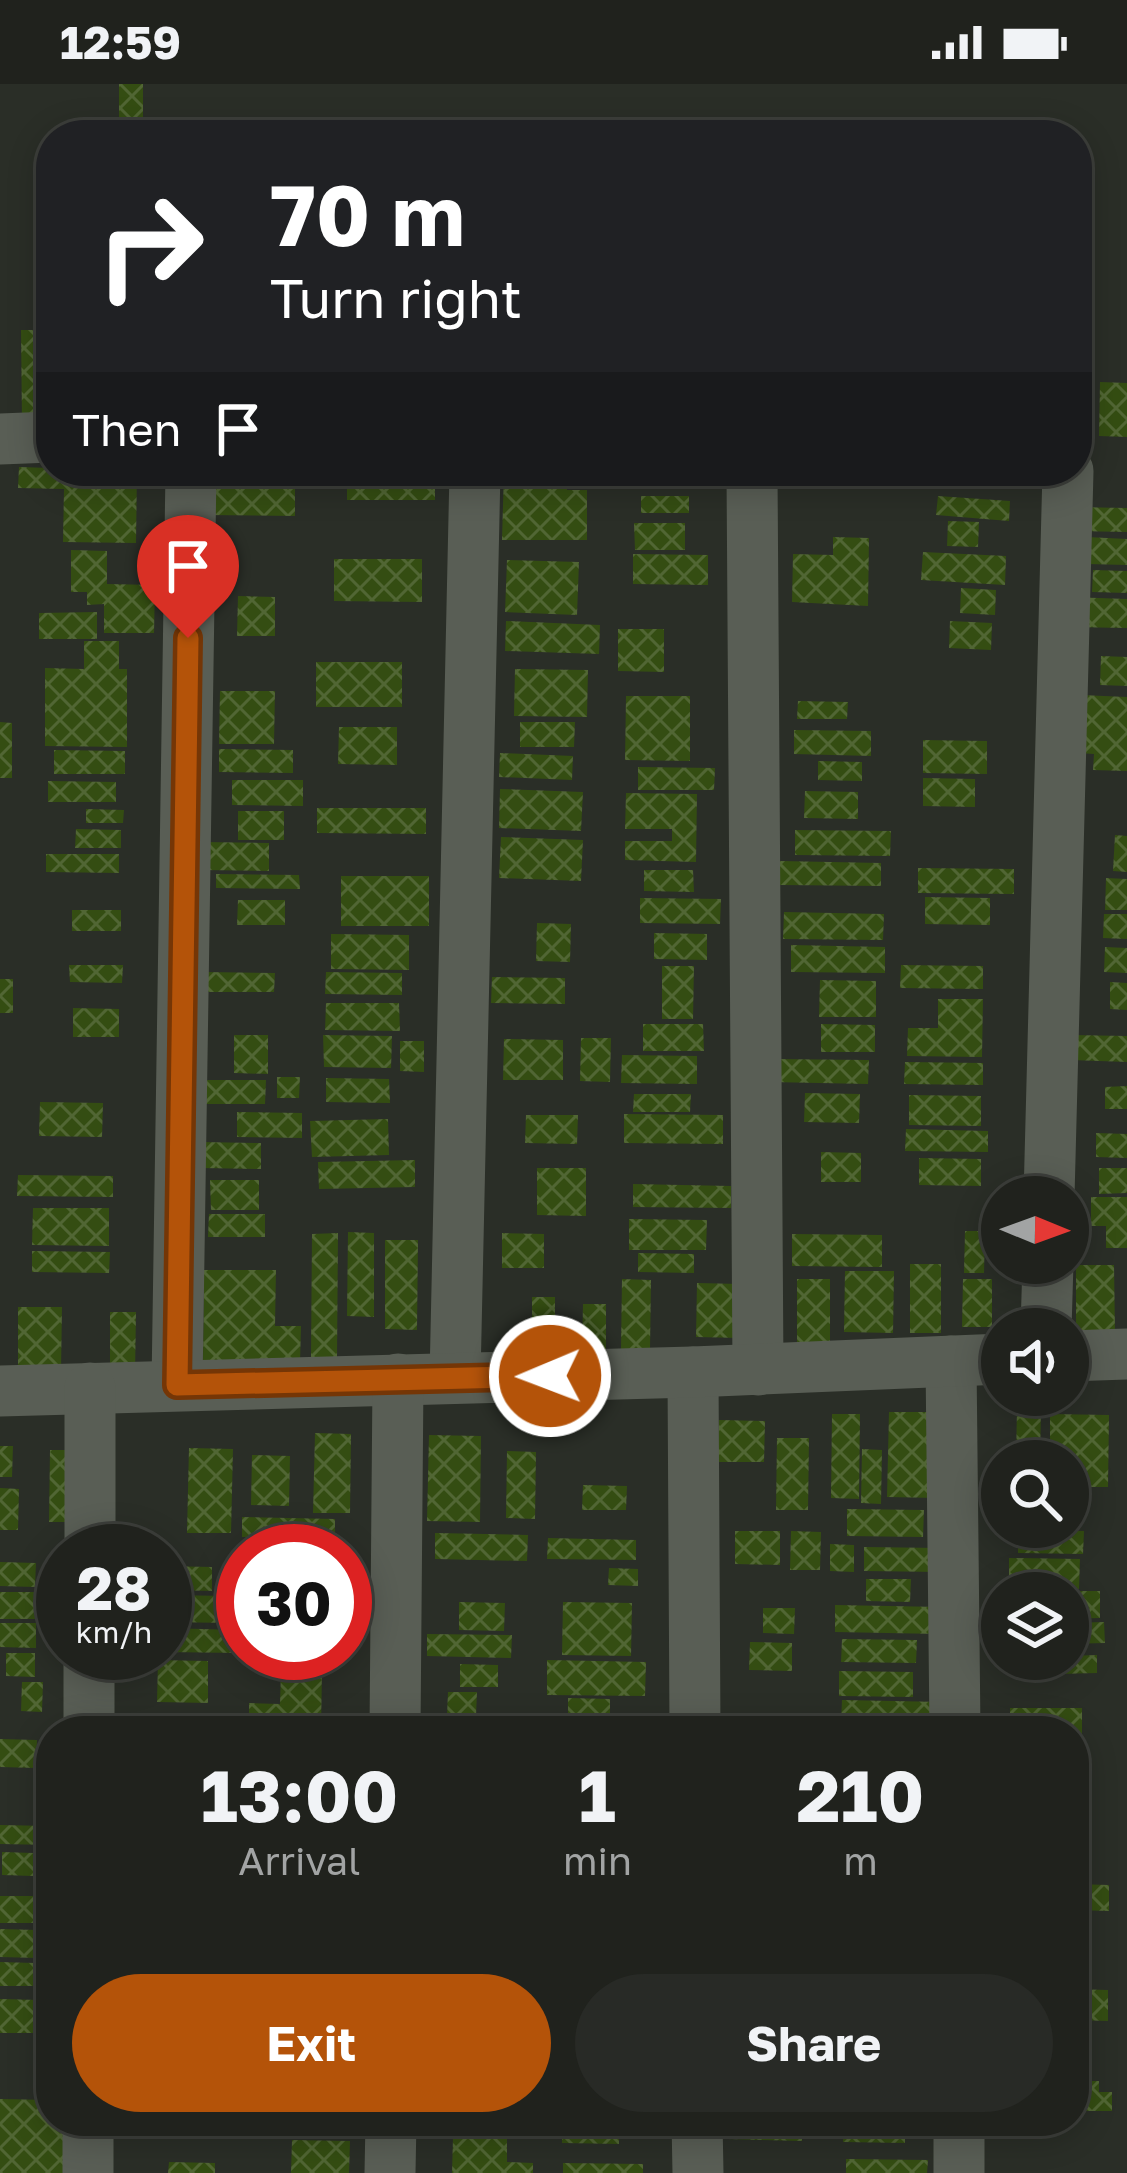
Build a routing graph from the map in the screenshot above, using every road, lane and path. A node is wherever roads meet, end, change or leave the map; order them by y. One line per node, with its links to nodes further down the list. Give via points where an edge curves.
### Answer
1 (36, 438): 2 (street)
2 (0, 439)
3 (191, 486): 16 (street)
4 (475, 486): 14 (street)
5 (752, 486): 12 (street)
6 (1068, 486): 7 (street)
7 (1050, 1176)
8 (1127, 1354): 9 (street)
9 (1089, 1356)
10 (981, 1360): 11 (street)
11 (951, 1361): 12 (street); 24 (street)
12 (758, 1370): 13 (street)
13 (693, 1372): 14 (street); 23 (street)
14 (455, 1378): 15 (street)
15 (398, 1379): 16 (street); 22 (street)
16 (177, 1385): 17 (street)
17 (90, 1388): 18 (street); 19 (street)
18 (0, 1391)
19 (90, 1524)
20 (89, 1680): 21 (street)
21 (89, 1716)
22 (395, 1716)
23 (695, 1716)
24 (955, 1716)
25 (88, 2136): 29 (street)
26 (391, 2136): 30 (street)
27 (697, 2136): 31 (street)
28 (958, 2136): 32 (street)
29 (88, 2173)
30 (390, 2173)
31 (698, 2173)
32 (959, 2173)

